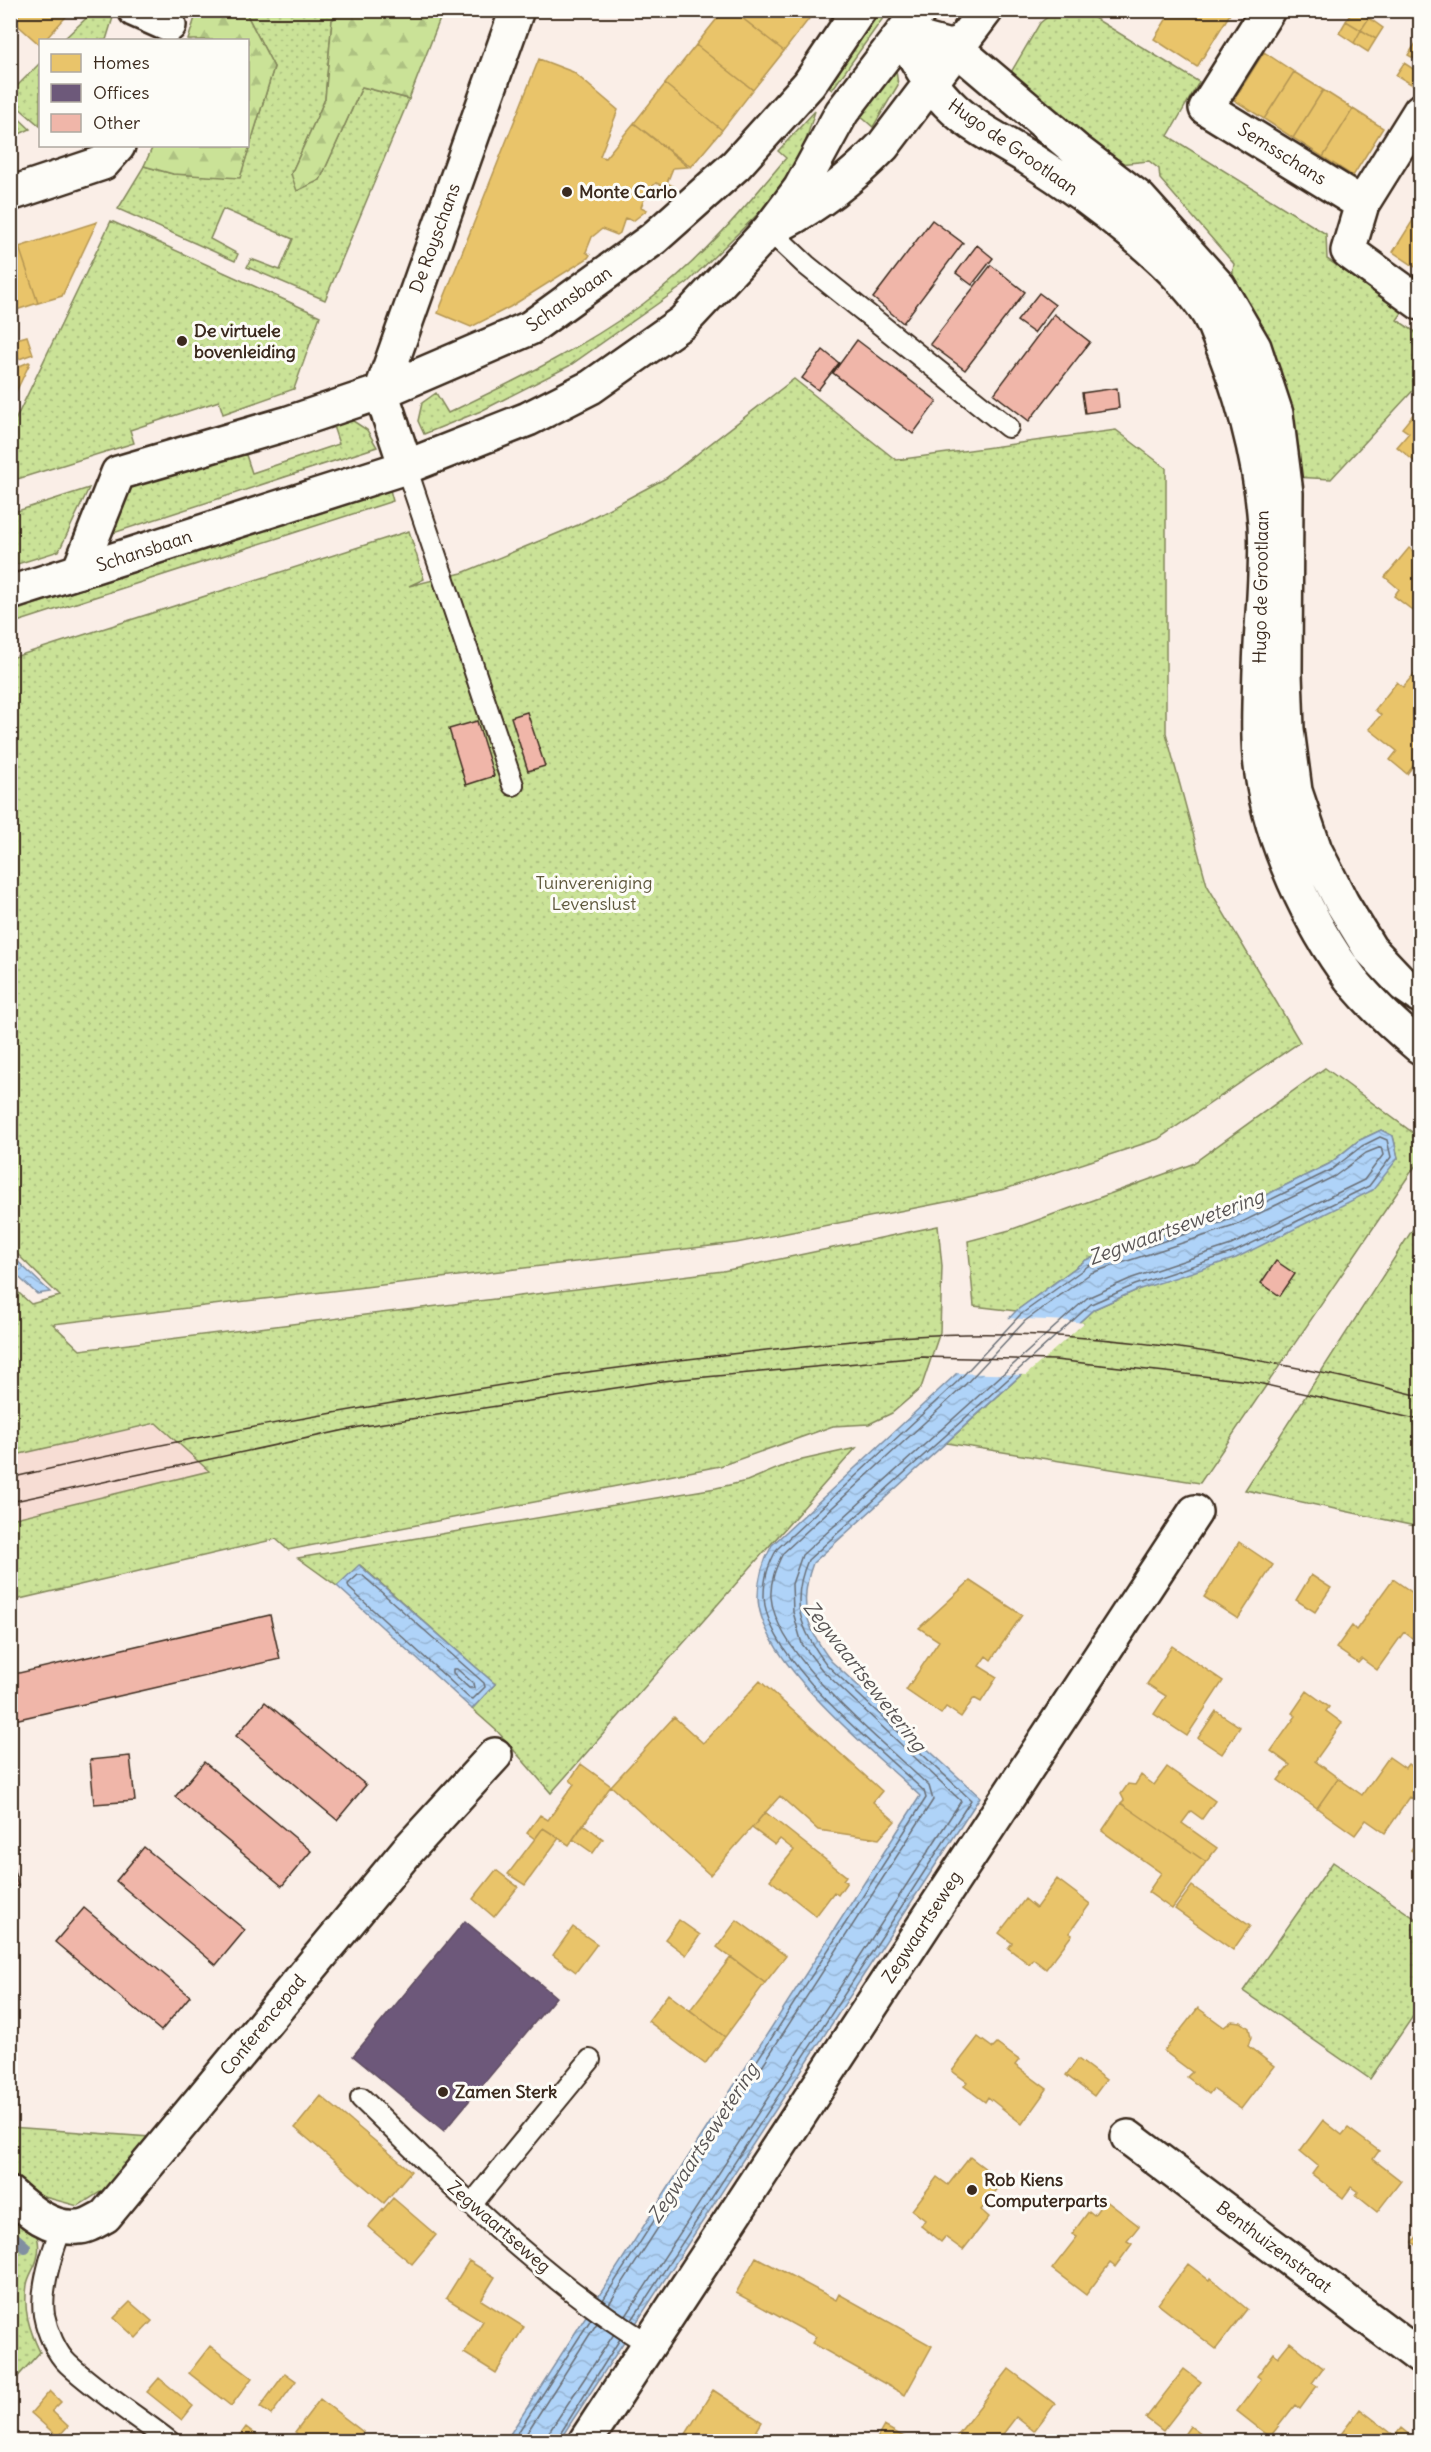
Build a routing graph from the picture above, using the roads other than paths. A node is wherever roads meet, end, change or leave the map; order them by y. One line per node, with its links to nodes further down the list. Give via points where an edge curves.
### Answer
1 (135, 10): 7 (street)
2 (517, 10): 16 (street, De Royschans)
3 (859, 10): 16 (street, Schansbaan, via 808,84 736,165 653,239 530,328)
4 (987, 10): 8 (street, Schansbaan)
5 (1268, 10): 13 (street, Semsschans, via 1206,108)
6 (911, 22): 8 (street, Hugo de Grootlaan); 9 (street, Hugo de Grootlaan); 14 (street, Schansbaan, via 842,112 800,189)
7 (168, 25)
8 (957, 49): 9 (street, Schansbaan); 22 (street, Hugo de Grootlaan, via 1139,198 1219,286 1254,347 1276,414 1286,493 1285,674 1295,791 1315,850 1370,949)
9 (931, 83): 14 (street, Schansbaan, via 865,164 810,209); 23 (street, Hugo de Grootlaan, via 955,110 1040,165 1139,239 1179,275 1212,320 1248,419 1264,516 1260,724 1262,774 1271,818 1315,923 1351,979)
10 (1420, 111): 13 (street)
11 (117, 147): 12 (street, via 103,163)
12 (10, 194)
13 (1362, 204): 15 (street, via 1348,251)
14 (769, 230): 17 (lane, via 806,265); 18 (street, Schansbaan, via 682,322 591,387 528,419)
15 (1420, 303)
16 (381, 392): 18 (street); 19 (street, Schansbaan, via 118,473)
17 (1008, 427)
18 (406, 467): 19 (street, Schansbaan); 21 (lane)
19 (79, 571): 20 (street, Schansbaan)
20 (10, 593)
21 (513, 784)
22 (1420, 996)
23 (1420, 1047)
24 (1195, 1512): 32 (street, Zegwaartseweg)
25 (495, 1755): 31 (street, Conferencepad, via 407,1851 105,2216 80,2228)
26 (590, 2060): 30 (lane)
27 (361, 2098): 30 (lane, Zegwaartseweg)
28 (1128, 2137): 33 (street, Benthuizenstraat)
29 (10, 2194): 31 (street, Conferencepad, via 34,2216)
30 (471, 2205): 32 (lane, Zegwaartseweg, via 587,2301)
31 (62, 2226): 34 (lane, via 46,2284 44,2315 52,2339 66,2363)
32 (642, 2339): 35 (street, Zegwaartseweg)
33 (1420, 2357)
34 (170, 2442)
35 (585, 2442)

